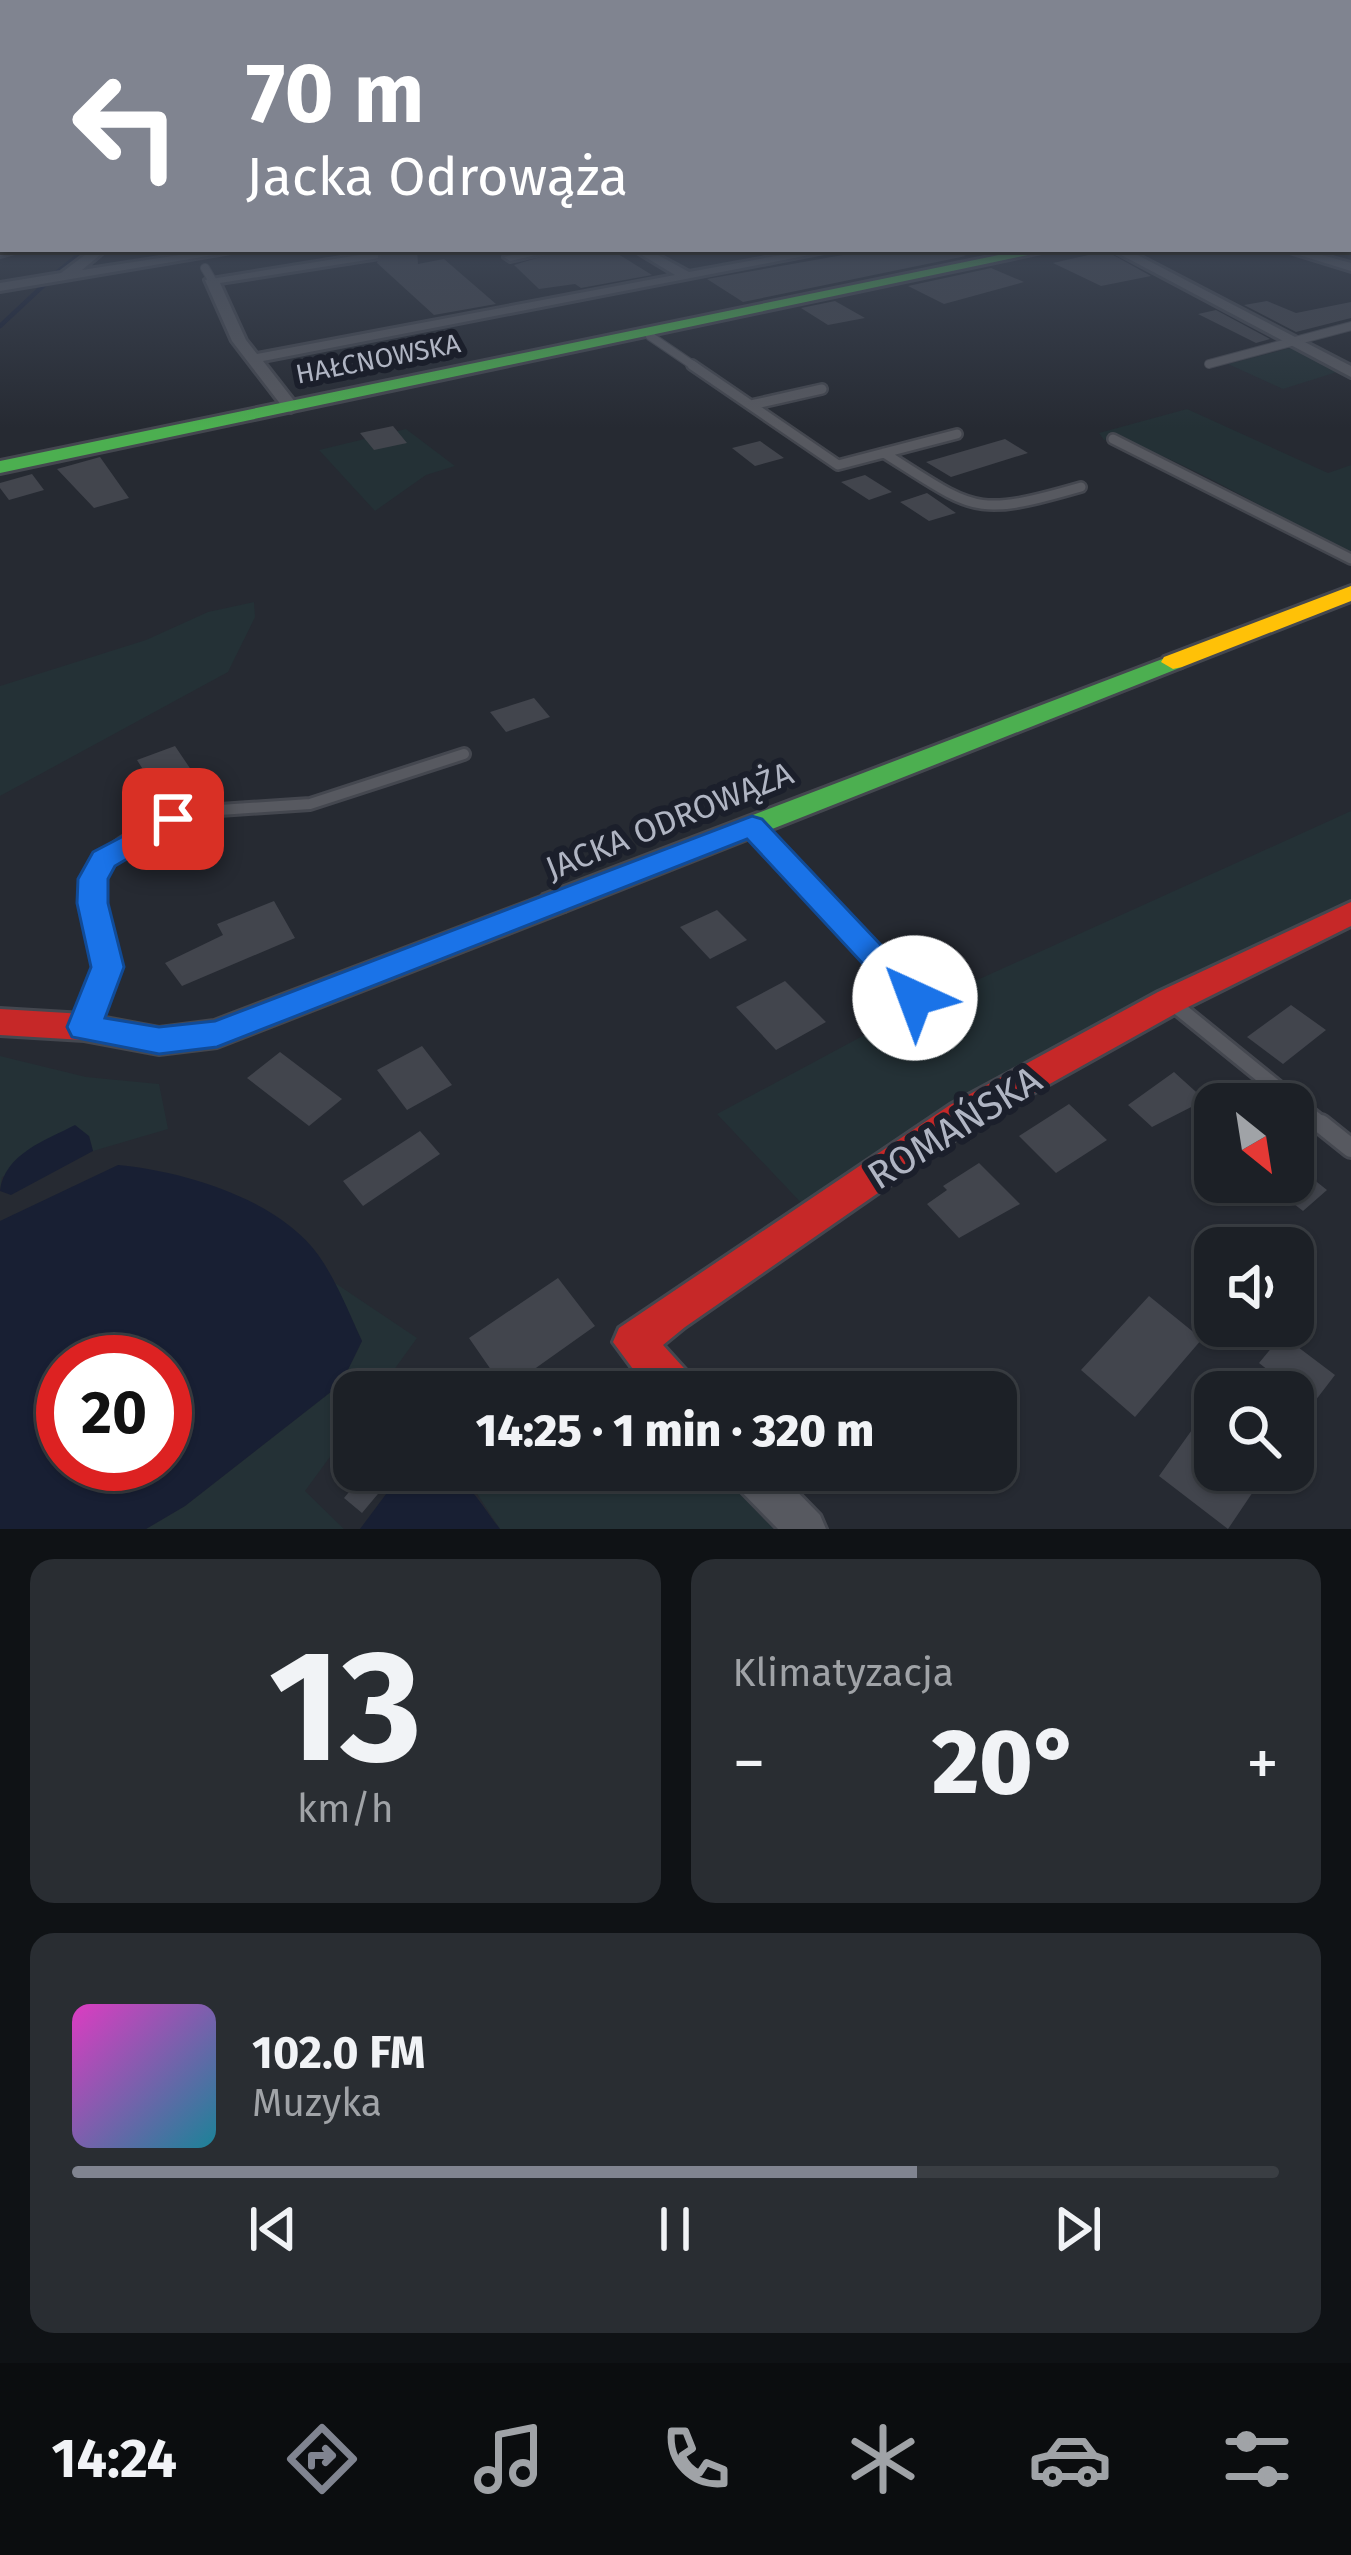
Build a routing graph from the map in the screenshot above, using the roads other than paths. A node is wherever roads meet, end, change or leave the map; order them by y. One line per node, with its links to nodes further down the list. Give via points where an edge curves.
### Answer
1 (215, 285): 8 (street)
2 (637, 285): 8 (street)
3 (880, 285): 6 (street, HAŁCNOWSKA)
4 (1185, 285): 7 (street)
5 (1351, 326): 7 (lane)
6 (650, 335): 12 (lane); 13 (street, HAŁCNOWSKA)
7 (1294, 343): 9 (lane); 10 (street)
8 (253, 359): 13 (street)
9 (1209, 364)
10 (1351, 372)
11 (822, 389): 12 (lane)
12 (751, 405): 16 (lane, via 838,465)
13 (291, 407): 17 (street, HAŁCNOWSKA)
14 (957, 434): 16 (lane)
15 (1113, 440): 19 (lane)
16 (884, 453): 18 (lane, via 966,505 1011,507)
17 (0, 467)
18 (1081, 487)
19 (1351, 559)
20 (1351, 593): 22 (street, JACKA ODROWĄŻA)
21 (464, 754): 27 (lane, via 310,803 216,806 117,850 93,879 107,967)
22 (752, 826): 24 (lane); 27 (street, JACKA ODROWĄŻA, via 217,1034 159,1041)
23 (1351, 913): 25 (street, ROMAŃSKA)
24 (915, 998)
25 (1170, 1001): 28 (lane); 29 (street, ROMAŃSKA, via 963,1115 634,1342)
26 (0, 1022): 27 (street, JACKA ODROWĄŻA)
27 (84, 1027)
28 (1351, 1148)
29 (659, 1371)
30 (769, 1491): 31 (street)
31 (806, 1529)

